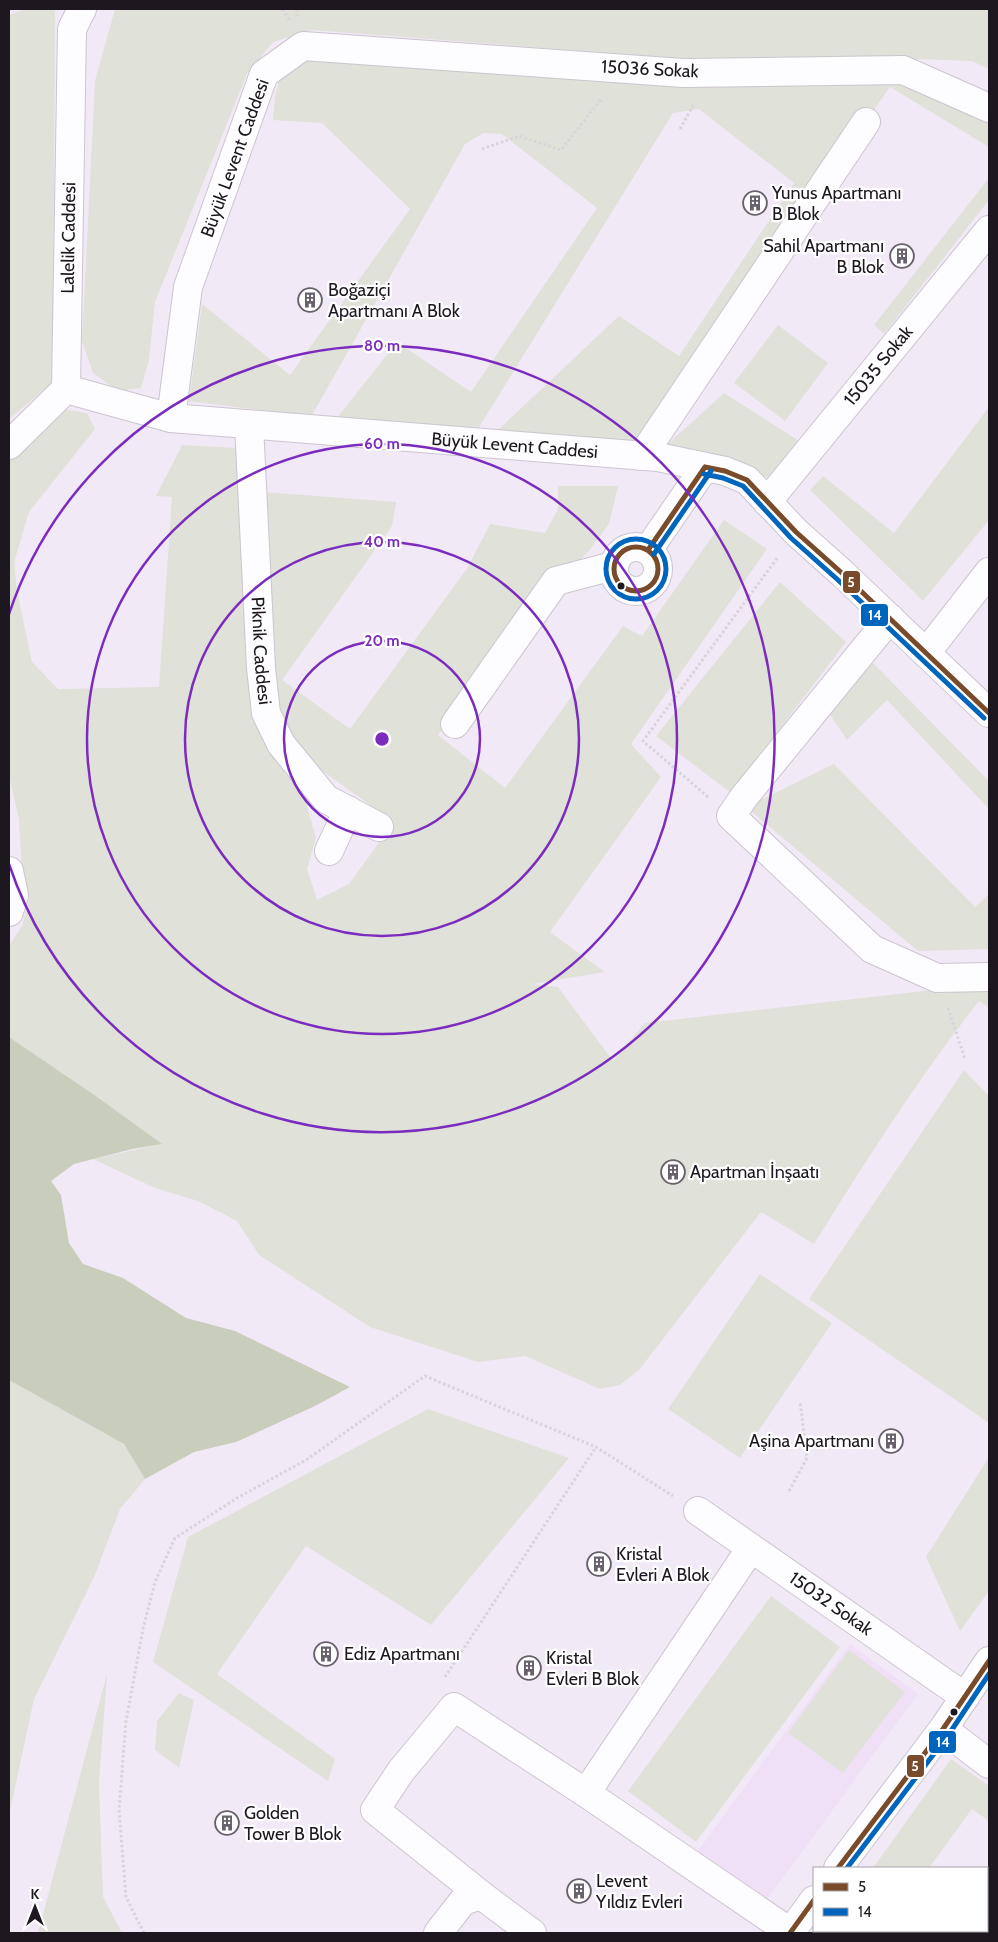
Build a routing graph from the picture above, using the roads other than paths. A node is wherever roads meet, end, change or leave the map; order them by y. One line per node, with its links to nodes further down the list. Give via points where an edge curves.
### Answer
1 (82, 9): 6 (street, Lalelik Caddesi, via 72,29)
2 (303, 46): 3 (street, 15036 Sokak, via 684,72 903,70); 7 (street, Büyük Levent Caddesi, via 264,74 188,287)
3 (989, 108)
4 (866, 122): 10 (street)
5 (984, 247): 12 (street, 15035 Sokak)
6 (66, 389): 7 (street); 9 (street)
7 (171, 418): 8 (street, Büyük Levent Caddesi)
8 (249, 425): 10 (street, Büyük Levent Caddesi); 20 (street, Piknik Caddesi, via 266,713 281,744 326,799)
9 (9, 445)
10 (642, 456): 11 (street, Büyük Levent Caddesi)
11 (705, 467): 12 (street, Büyük Levent Caddesi, via 747,480); 13 (street)
12 (767, 502): 16 (street, Büyük Levent Caddesi)
13 (648, 550): 14 (street, via 634,546 626,548 620,552); 14 (street, via 657,561 658,575 642,590 622,586)
14 (613, 566): 19 (street, via 556,581)
15 (989, 572): 17 (street)
16 (890, 618): 17 (street, Büyük Levent Caddesi); 25 (street, via 731,816 872,949 937,978)
17 (926, 653): 18 (street, Büyük Levent Caddesi)
18 (989, 713)
19 (456, 724)
20 (348, 810): 21 (street, Piknik Caddesi); 22 (street)
21 (379, 827)
22 (329, 851)
23 (9, 871): 24 (street, via 14,895)
24 (9, 912)
25 (989, 977)
26 (698, 1511): 27 (street, 15032 Sokak)
27 (751, 1548): 29 (street, 15032 Sokak); 32 (street)
28 (989, 1662): 29 (street)
29 (965, 1697): 30 (street)
30 (943, 1728): 31 (street); 33 (street)
31 (989, 1764)
32 (586, 1793): 34 (street, via 454,1707 401,1771 375,1810); 38 (street)
33 (839, 1867)
34 (481, 1895): 36 (street, via 462,1901); 37 (street)
35 (813, 1901): 38 (street)
36 (438, 1933)
37 (532, 1933)
38 (790, 1933)

